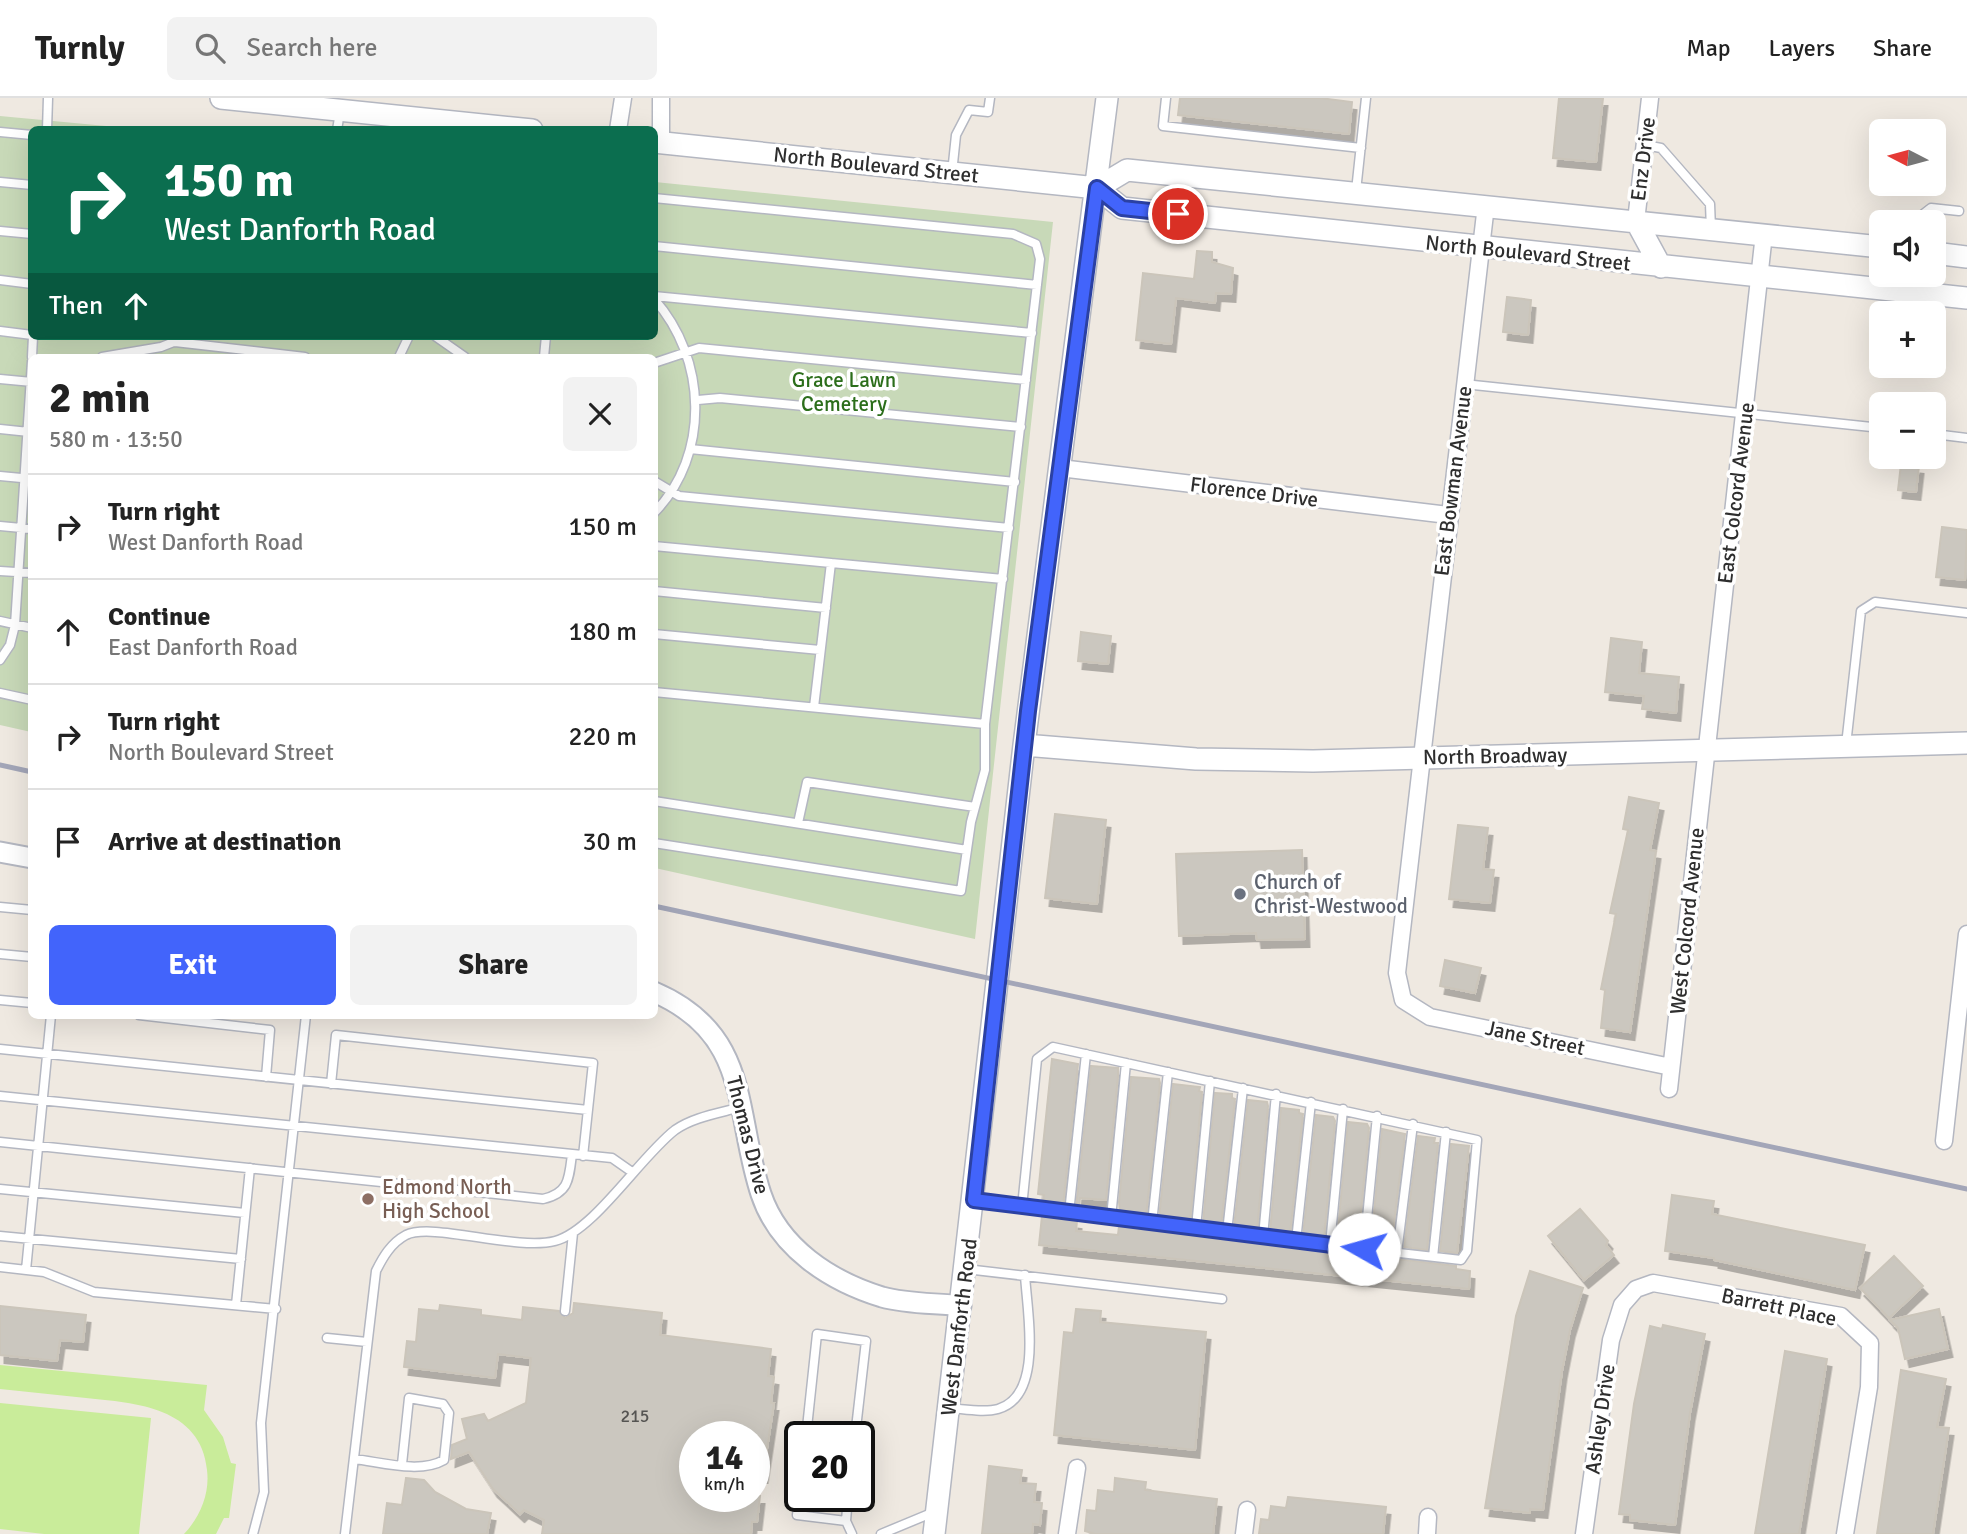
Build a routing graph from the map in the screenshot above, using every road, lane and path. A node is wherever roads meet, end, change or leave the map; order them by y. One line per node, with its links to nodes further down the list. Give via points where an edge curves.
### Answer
1 (48, 98): 11 (lane)
2 (221, 98): 10 (main road)
3 (623, 98): 13 (street)
4 (661, 98): 16 (street)
5 (990, 98): 19 (lane, via 988,112 969,110 956,135)
6 (1107, 98): 22 (main road, West Danforth Road)
7 (1167, 98): 18 (lane, via 1163,126)
8 (1366, 98): 18 (lane)
9 (1650, 98): 17 (street, Enz Drive)
10 (339, 120): 12 (main road)
11 (47, 126)
12 (455, 126)
13 (619, 126)
14 (0, 132): 15 (lane)
15 (28, 135)
16 (658, 142): 19 (main road, North Boulevard Street)
17 (1645, 145): 28 (street, Enz Drive); 29 (lane, via 1661,148 1710,204)
18 (1360, 148): 23 (lane)
19 (952, 173): 22 (main road, North Boulevard Street)
20 (0, 182): 21 (lane)
21 (28, 185)
22 (1097, 188): 23 (main road, North Boulevard Street, via 1127,170); 35 (main road, North Boulevard Street, via 1122,208); 72 (main road, West Danforth Road)
23 (1356, 191): 25 (main road, North Boulevard Street)
24 (658, 198): 42 (lane, via 1022,235 1039,250)
25 (1486, 205): 28 (main road, North Boulevard Street); 35 (street, East Bowman Avenue)
26 (1928, 210): 27 (lane)
27 (1959, 211)
28 (1636, 221): 29 (main road, North Boulevard Street); 38 (main road)
29 (1711, 229): 32 (main road, North Boulevard Street)
30 (0, 231): 31 (lane)
31 (28, 234)
32 (1764, 234): 34 (main road, North Boulevard Street); 39 (street, East Colcord Avenue)
33 (658, 246): 42 (lane)
34 (1869, 246)
35 (1482, 248): 38 (main road, North Boulevard Street); 62 (street, East Bowman Avenue)
36 (1946, 254): 37 (main road)
37 (1967, 257)
38 (1661, 267): 39 (main road, North Boulevard Street)
39 (1760, 276): 44 (main road, North Boulevard Street); 64 (street, East Colcord Avenue)
40 (0, 280): 41 (lane)
41 (28, 284)
42 (1037, 285): 47 (lane)
43 (658, 297): 47 (lane)
44 (1967, 298)
45 (658, 303): 53 (lane)
46 (0, 331): 48 (lane)
47 (1032, 333): 60 (lane)
48 (28, 334)
49 (180, 340): 51 (lane)
50 (441, 340): 57 (lane)
51 (175, 342): 52 (lane); 56 (lane)
52 (164, 346): 54 (lane); 55 (lane)
53 (685, 352): 58 (lane); 60 (lane, via 699,348); 63 (lane)
54 (120, 354)
55 (165, 354)
56 (279, 354)
57 (462, 354)
58 (658, 362)
59 (0, 379): 61 (lane)
60 (1026, 380): 65 (lane)
61 (28, 382)
62 (1464, 384): 64 (lane); 79 (street, East Bowman Avenue)
63 (698, 400): 65 (lane, via 720,398); 71 (lane)
64 (1747, 412): 66 (lane); 107 (street, East Colcord Avenue)
65 (1021, 427): 75 (lane)
66 (1869, 427)
67 (0, 429): 68 (lane)
68 (28, 432)
69 (1946, 435): 70 (lane)
70 (1967, 438)
71 (690, 449): 75 (lane); 77 (lane)
72 (1060, 468): 79 (street, Florence Drive); 105 (main road, West Danforth Road)
73 (0, 476): 74 (lane)
74 (28, 479): 81 (lane)
75 (1015, 482): 82 (lane)
76 (658, 483): 77 (lane)
77 (671, 491): 78 (lane); 82 (lane)
78 (658, 508)
79 (1448, 515): 108 (street, East Bowman Avenue)
80 (0, 526): 81 (lane)
81 (21, 528): 83 (lane); 87 (lane)
82 (1009, 528): 89 (lane)
83 (28, 529)
84 (658, 546): 85 (lane)
85 (831, 563): 89 (lane); 91 (lane)
86 (0, 571): 87 (lane)
87 (19, 572): 88 (lane); 94 (lane)
88 (28, 573)
89 (1003, 579): 103 (lane)
90 (658, 591): 91 (lane)
91 (826, 608): 97 (lane)
92 (1967, 613): 106 (lane, via 1875,602 1861,611)
93 (0, 621): 94 (lane)
94 (15, 625): 95 (lane); 98 (lane, via 10,646)
95 (28, 627)
96 (658, 634): 97 (lane)
97 (820, 650): 102 (lane)
98 (0, 660)
99 (658, 692): 102 (lane)
100 (0, 693): 101 (lane)
101 (28, 699)
102 (814, 707): 103 (lane)
103 (985, 724): 110 (lane, via 985,770)
104 (1967, 743): 106 (main road, North Broadway)
105 (1024, 745): 108 (main road, North Broadway, via 1196,759); 161 (main road, West Danforth Road)
106 (1846, 748): 107 (main road, North Broadway)
107 (1706, 752): 108 (main road, North Broadway); 132 (street, West Colcord Avenue)
108 (1422, 757): 123 (street, East Bowman Avenue, via 1397,974)
109 (658, 802): 111 (lane)
110 (975, 807): 111 (lane, via 807,782); 113 (lane)
111 (798, 823): 113 (lane)
112 (658, 844): 113 (lane, via 961,891)
113 (967, 850)
114 (0, 852): 115 (street)
115 (28, 857)
116 (0, 907): 117 (lane)
117 (28, 910)
118 (1967, 934): 151 (street)
119 (0, 954): 120 (lane)
120 (28, 957)
121 (658, 995): 144 (street, Thomas Drive, via 698,1021 719,1046 737,1078)
122 (0, 1000): 124 (lane)
123 (1403, 1000): 132 (street, Jane Street, via 1430,1017)
124 (28, 1003)
125 (51, 1019): 129 (lane)
126 (178, 1019): 134 (lane, via 270,1030)
127 (306, 1019): 135 (lane)
128 (0, 1049): 129 (lane)
129 (47, 1054): 134 (lane); 142 (lane)
130 (1086, 1054): 131 (lane); 162 (lane, via 1053,1047 1037,1059); 164 (lane)
131 (1126, 1063): 133 (lane); 165 (lane)
132 (1671, 1067): 139 (street, West Colcord Avenue)
133 (1168, 1072): 136 (lane); 166 (lane)
134 (266, 1077): 135 (lane)
135 (300, 1081): 137 (lane); 149 (lane)
136 (1210, 1081): 138 (lane); 167 (lane)
137 (331, 1084): 146 (lane); 146 (lane, via 336,1035 593,1063)
138 (1243, 1087): 140 (lane); 168 (lane)
139 (1669, 1089)
140 (1276, 1094): 143 (lane); 171 (lane)
141 (0, 1096): 142 (lane)
142 (43, 1101): 149 (lane); 153 (lane)
143 (1311, 1102): 145 (lane); 173 (lane)
144 (744, 1107): 158 (lane, via 678,1128); 186 (street, Thomas Drive, via 761,1195 775,1223 818,1268 885,1298)
145 (1343, 1109): 147 (lane); 174 (lane)
146 (588, 1110): 155 (lane)
147 (1377, 1116): 148 (lane); 175 (lane)
148 (1413, 1124): 150 (lane); 176 (lane)
149 (295, 1126): 154 (lane); 157 (lane)
150 (1446, 1132): 177 (lane); 177 (lane, via 1477,1140 1467,1251 1461,1260)
151 (1944, 1141)
152 (0, 1142): 153 (lane)
153 (38, 1146): 156 (lane); 160 (lane)
154 (572, 1154): 155 (lane); 157 (lane, via 568,1185 557,1196 543,1199)
155 (583, 1156): 158 (lane, via 612,1158)
156 (250, 1168): 157 (lane); 163 (lane)
157 (290, 1172): 187 (lane)
158 (632, 1172): 169 (lane)
159 (0, 1189): 160 (lane)
160 (33, 1192): 163 (lane); 172 (lane)
161 (974, 1200): 162 (lane); 180 (main road, West Danforth Road)
162 (1021, 1207): 164 (lane)
163 (246, 1213): 178 (lane)
164 (1069, 1213): 165 (lane)
165 (1111, 1218): 166 (lane)
166 (1152, 1223): 167 (lane)
167 (1196, 1228): 168 (lane)
168 (1227, 1232): 171 (lane)
169 (573, 1233): 188 (lane); 190 (lane, via 529,1244 409,1234 383,1256 376,1271)
170 (0, 1236): 172 (lane)
171 (1263, 1237): 173 (lane)
172 (29, 1239): 178 (lane); 181 (lane)
173 (1296, 1241): 174 (lane)
174 (1330, 1245): 175 (lane)
175 (1364, 1249): 176 (lane)
176 (1397, 1252): 177 (lane)
177 (1433, 1257)
178 (241, 1259): 184 (lane)
179 (0, 1267): 181 (lane)
180 (966, 1269): 182 (lane); 186 (main road, West Danforth Road)
181 (26, 1270): 184 (lane, via 44,1272 94,1292)
182 (1025, 1275): 183 (lane); 191 (lane, via 1030,1373 1017,1399 997,1409)
183 (1222, 1298)
184 (236, 1305): 187 (lane)
185 (1622, 1305): 209 (street, Ashley Drive, via 1611,1340); 210 (street, Barrett Place, via 1636,1289 1653,1283 1841,1316 1859,1330 1870,1343 1869,1387)
186 (961, 1306): 191 (main road, West Danforth Road)
187 (276, 1309): 202 (lane, via 260,1440 264,1492)
188 (565, 1311)
189 (327, 1338): 190 (lane)
190 (368, 1342): 194 (lane)
191 (949, 1408): 198 (main road, West Danforth Road)
192 (808, 1421): 193 (lane, via 817,1334 866,1341)
193 (857, 1421)
194 (354, 1459): 195 (lane); 203 (lane)
195 (402, 1464): 195 (lane, via 431,1468 444,1460 449,1413 443,1404 410,1398)
196 (1077, 1468): 207 (street)
197 (1247, 1510): 208 (street)
198 (936, 1511): 205 (lane); 206 (main road, West Danforth Road)
199 (797, 1512): 201 (lane)
200 (847, 1512): 201 (lane)
201 (846, 1521): 204 (lane)
202 (253, 1534)
203 (345, 1534)
204 (852, 1534)
205 (881, 1534)
206 (934, 1534)
207 (1067, 1534)
208 (1244, 1534)
209 (1584, 1534)
210 (1845, 1534)

